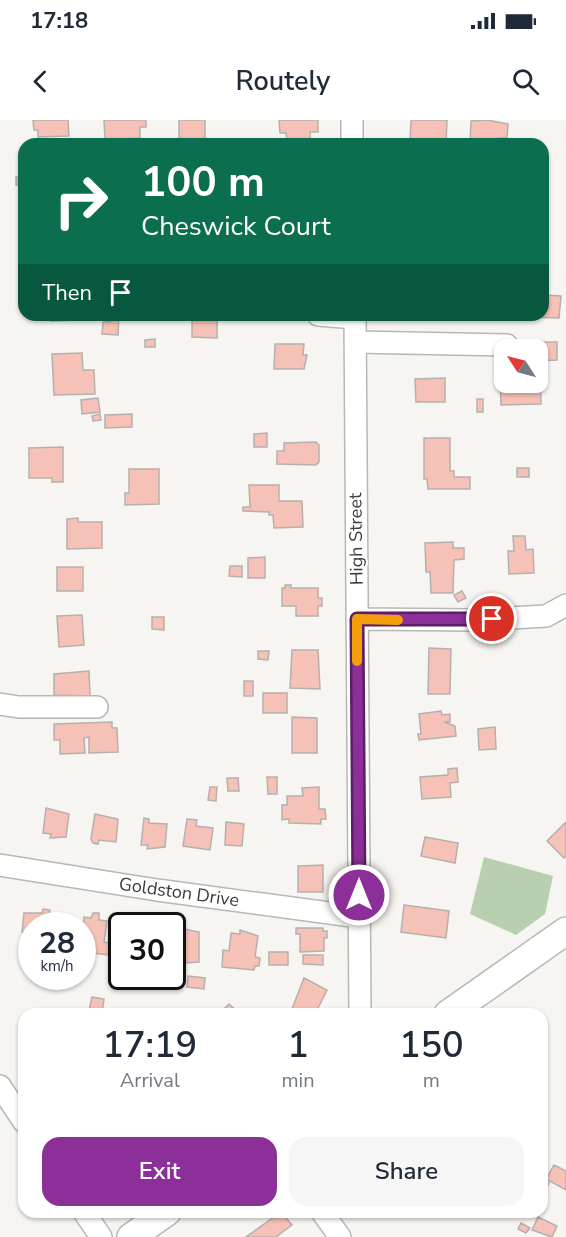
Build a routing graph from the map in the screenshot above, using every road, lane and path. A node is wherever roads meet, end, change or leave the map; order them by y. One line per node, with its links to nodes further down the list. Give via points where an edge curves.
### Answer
1 (352, 120): 2 (street)
2 (352, 138)
3 (355, 321): 4 (street, High Street)
4 (355, 342): 5 (street); 7 (street, High Street)
5 (494, 345)
6 (566, 605): 7 (street, via 546,616)
7 (357, 619): 11 (street, High Street)
8 (0, 704): 9 (street)
9 (96, 707)
10 (0, 865): 11 (street, Goldston Drive)
11 (359, 917): 13 (street, High Street)
12 (566, 931): 14 (main road)
13 (360, 1008)
14 (457, 1008)
15 (0, 1086): 16 (street)
16 (18, 1113)
17 (88, 1218): 20 (street)
18 (158, 1218): 21 (main road)
19 (326, 1218): 22 (street)
20 (101, 1237)
21 (131, 1237)
22 (340, 1237)

